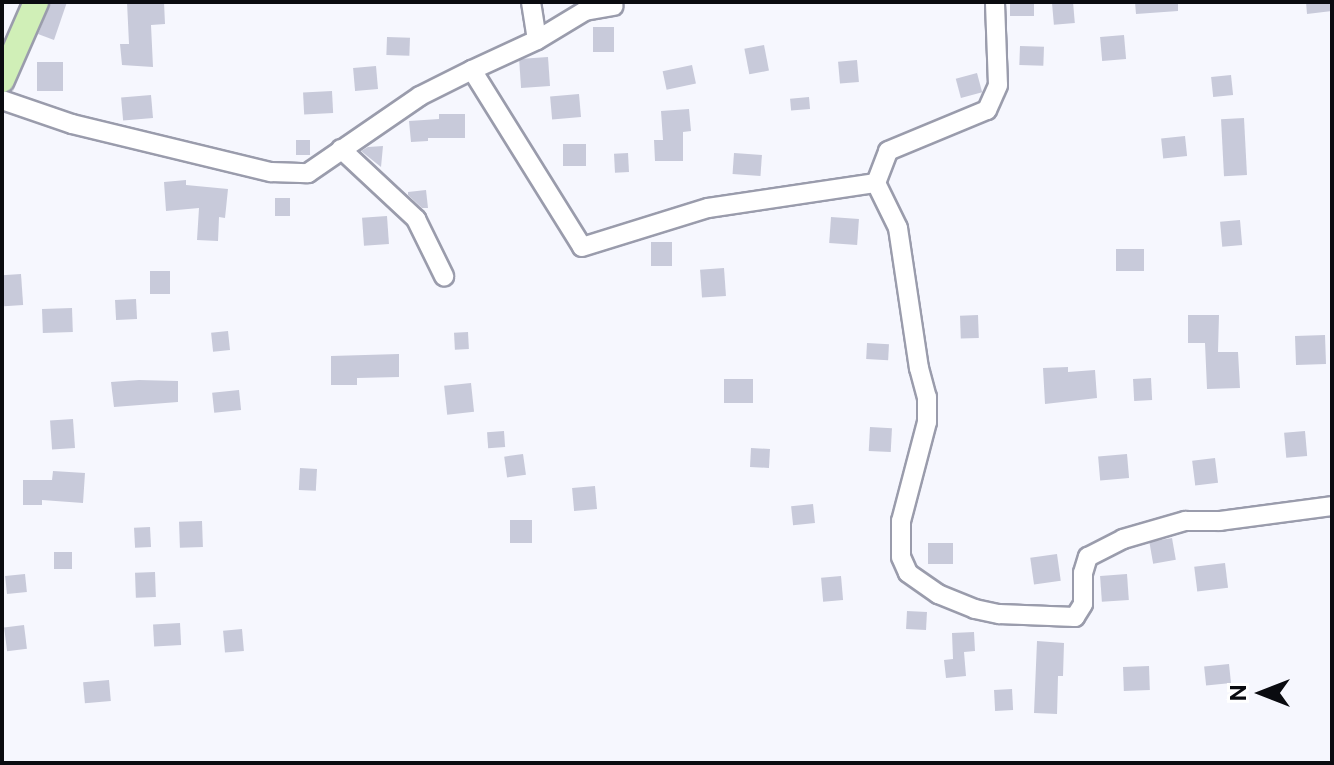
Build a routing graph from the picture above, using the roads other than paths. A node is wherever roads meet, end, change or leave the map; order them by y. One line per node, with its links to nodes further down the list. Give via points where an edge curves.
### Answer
1 (36, 2): 7 (main road)
2 (531, 2): 5 (street)
3 (995, 2): 10 (street, via 998,85 987,110 888,151)
4 (614, 6): 5 (street, via 585,11)
5 (537, 40): 6 (street)
6 (472, 70): 9 (street, via 420,96); 10 (street, via 582,247 708,208)
7 (2, 80)
8 (2, 100): 9 (street, via 72,124 271,172 308,173)
9 (341, 149): 11 (street, via 416,219)
10 (876, 183): 12 (street, via 898,228 927,397 927,422 901,521 901,557 908,573 938,594 975,609 1075,617 1083,604 1088,557 1123,539 1185,521)
11 (444, 276)
12 (1332, 506)

